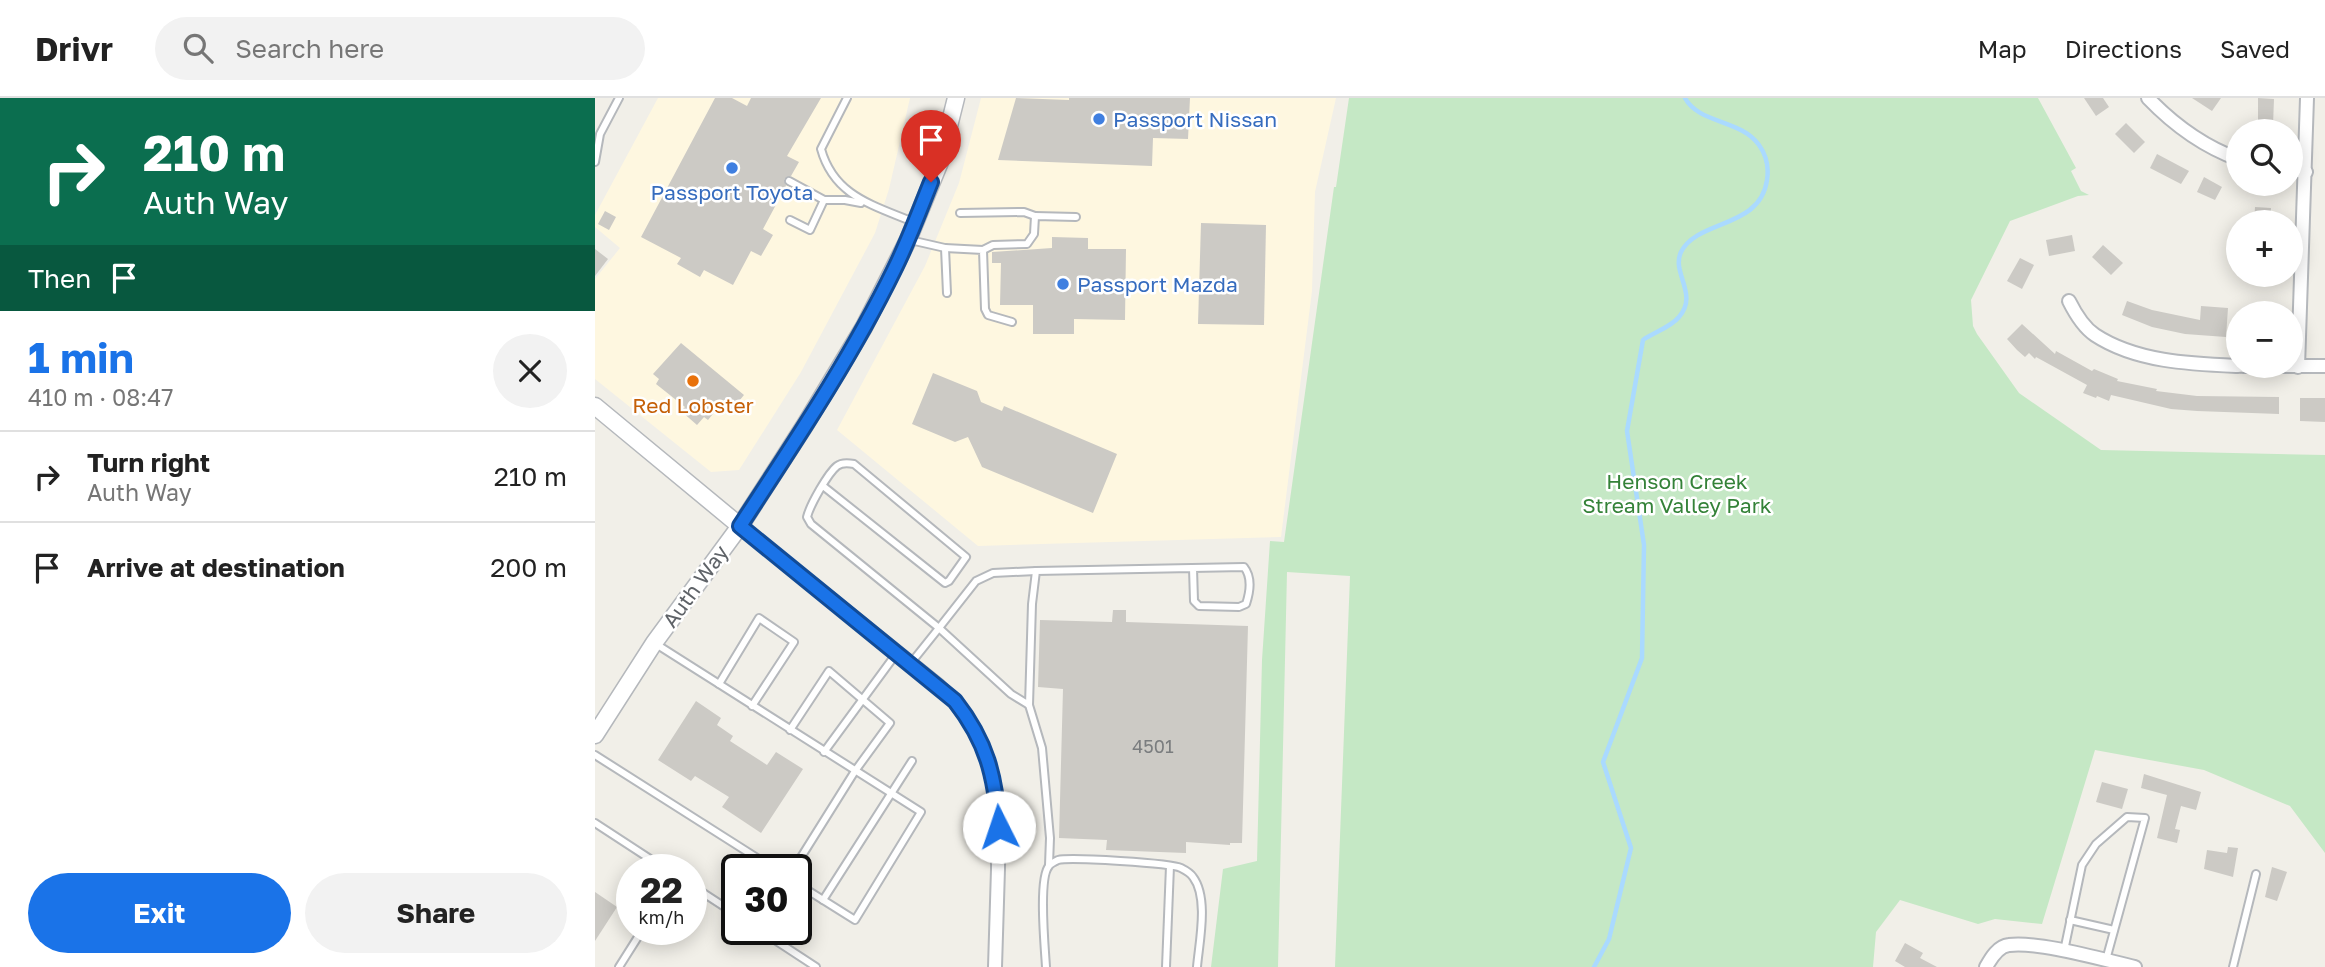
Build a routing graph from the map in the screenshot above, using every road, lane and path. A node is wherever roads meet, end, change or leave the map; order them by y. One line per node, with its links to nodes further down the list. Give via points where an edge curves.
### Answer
1 (618, 98): 7 (lane, via 600,134)
2 (847, 98): 12 (lane, via 821,149 836,179)
3 (957, 98): 17 (street, Auth Way, via 940,162)
4 (2148, 98): 6 (street, via 2191,134)
5 (2307, 98): 9 (street)
6 (2226, 155)
7 (595, 163)
8 (2303, 172): 9 (street)
9 (2306, 172): 23 (street)
10 (789, 181): 11 (lane)
11 (824, 200): 12 (lane); 16 (lane, via 810,230)
12 (863, 203): 17 (lane)
13 (960, 213): 14 (lane, via 1024,212)
14 (1035, 216): 15 (lane); 20 (lane, via 1034,234 1027,244 993,245)
15 (1076, 217)
16 (790, 220)
17 (915, 222): 18 (street, Auth Way)
18 (908, 240): 19 (lane); 30 (street, Auth Way, via 837,374)
19 (945, 248): 20 (lane); 21 (lane)
20 (983, 250): 24 (lane, via 985,309 988,315)
21 (947, 293)
22 (2069, 301): 25 (street, via 2094,335 2118,346 2178,362)
23 (2301, 301)
24 (1012, 322)
25 (2226, 365)
26 (2325, 366): 27 (street)
27 (2303, 367)
28 (595, 406): 30 (street)
29 (823, 486): 29 (lane, via 944,583 965,562 964,554 854,464 837,466); 33 (lane, via 810,505 807,517 811,524)
30 (740, 526): 34 (street, Auth Way); 35 (street)
31 (1193, 568): 31 (lane, via 1244,567 1249,574 1246,604 1199,606 1193,601); 32 (lane)
32 (1036, 571): 33 (lane, via 993,573 976,581); 39 (lane)
33 (939, 628): 36 (lane); 39 (lane)
34 (654, 643): 37 (lane); 41 (street, Auth Way)
35 (896, 654): 36 (street); 38 (lane)
36 (911, 664): 66 (street, via 955,701 971,722 991,766 999,827)
37 (719, 684): 40 (lane); 40 (lane, via 759,618 793,642)
38 (863, 699): 42 (lane, via 829,671); 44 (lane); 47 (lane, via 890,723)
39 (1029, 705): 53 (lane, via 1042,748)
40 (752, 706): 42 (lane)
41 (600, 715): 43 (street, Auth Way)
42 (790, 730): 44 (lane)
43 (595, 735)
44 (824, 752): 47 (lane)
45 (595, 755): 51 (lane)
46 (912, 761): 48 (lane)
47 (855, 771): 48 (lane); 52 (lane)
48 (891, 793): 57 (lane); 57 (lane, via 921,812 855,920)
49 (595, 823): 50 (lane)
50 (642, 854)
51 (751, 854)
52 (803, 854)
53 (1049, 865): 54 (lane, via 1057,860 1088,859); 67 (lane, via 1043,903)
54 (1170, 866): 68 (lane); 69 (lane, via 1192,876 1198,886 1202,904)
55 (2256, 874): 72 (lane)
56 (812, 893): 57 (lane)
57 (823, 900)
58 (2070, 920): 59 (lane); 59 (lane, via 2082,865 2096,844 2127,817 2145,818); 62 (lane)
59 (2114, 930): 63 (lane)
60 (633, 945): 64 (lane)
61 (782, 945): 65 (lane)
62 (2064, 951): 63 (street); 70 (street, via 2009,944 1994,954)
63 (2106, 960): 71 (street)
64 (619, 967)
65 (816, 967)
66 (995, 967)
67 (1046, 967)
68 (1166, 967)
69 (1197, 967)
70 (1986, 967)
71 (2135, 967)
72 (2233, 967)

